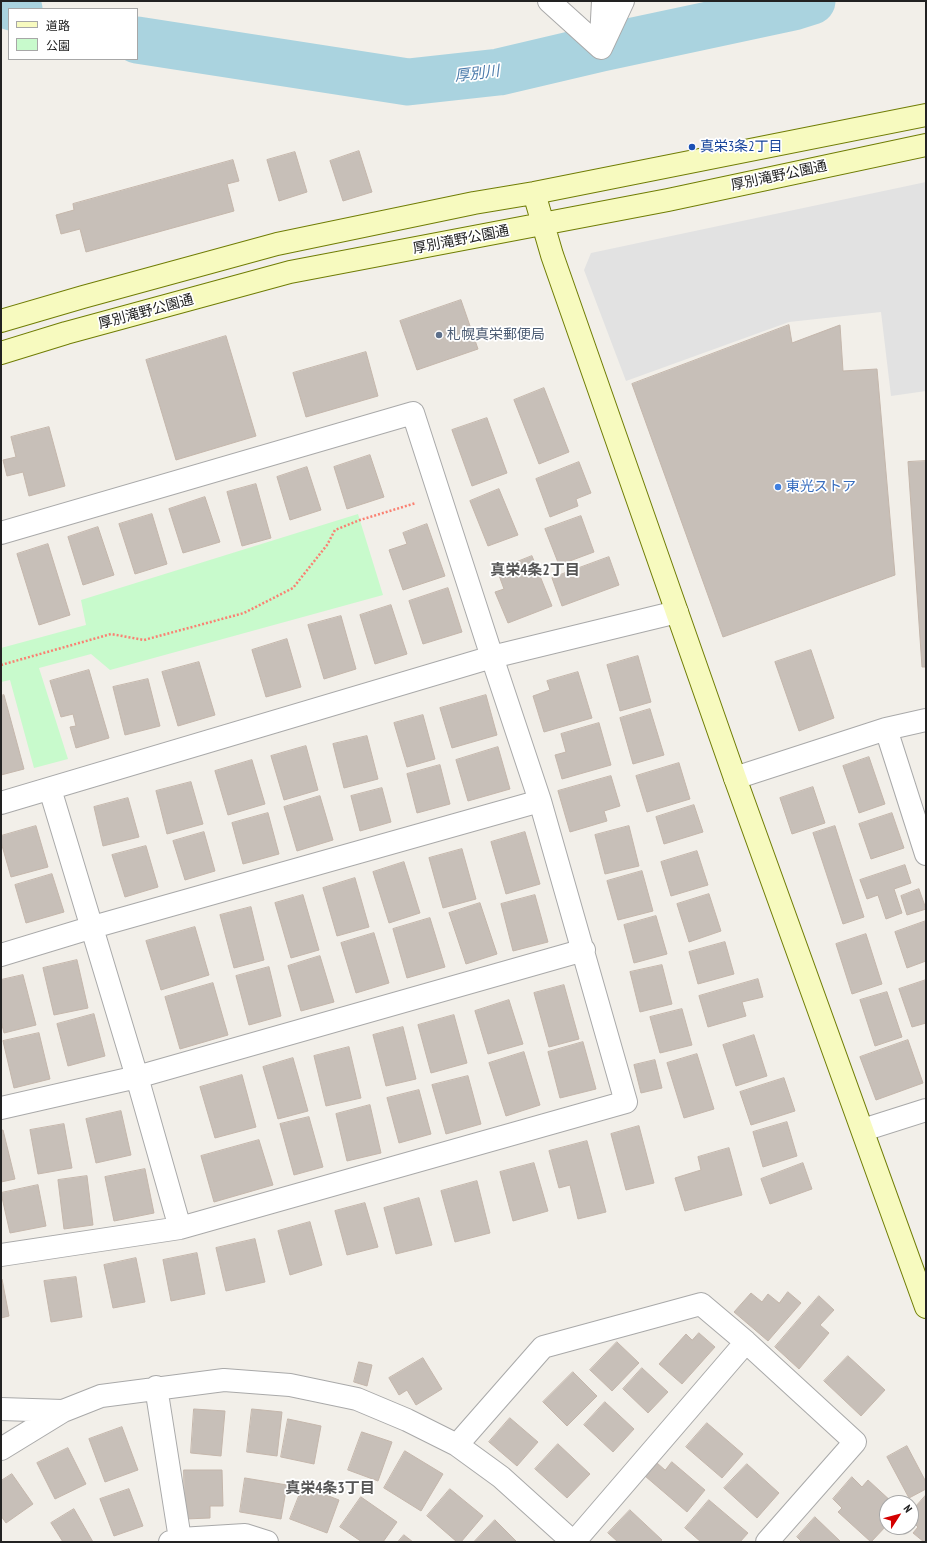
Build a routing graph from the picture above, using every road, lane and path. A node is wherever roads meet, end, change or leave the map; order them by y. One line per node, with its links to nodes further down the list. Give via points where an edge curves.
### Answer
1 (549, 1): 4 (street)
2 (603, 1): 4 (street)
3 (623, 1): 4 (street)
4 (601, 48)
5 (926, 115): 7 (main road)
6 (926, 145): 8 (main road, 厚別滝野公園通)
7 (534, 193): 8 (main road); 9 (main road, via 278,244)
8 (542, 224): 10 (main road, 厚別滝野公園通, via 290,272); 13 (main road)
9 (1, 321)
10 (1, 353)
11 (439, 495): 12 (street, via 413,413); 14 (street); 15 (path, via 335,530 327,545 293,588 244,613 144,640 111,634)
12 (1, 533)
13 (677, 612): 14 (street); 18 (main road)
14 (492, 657): 19 (street); 20 (street)
15 (1, 665)
16 (926, 720): 17 (street)
17 (886, 729): 18 (street); 22 (street)
18 (735, 778): 29 (main road)
19 (50, 789): 21 (street); 23 (street)
20 (540, 801): 23 (street); 24 (street)
21 (1, 802)
22 (926, 854)
23 (93, 927): 25 (street); 26 (street)
24 (584, 950): 26 (street); 30 (street, via 626,1102)
25 (1, 955)
26 (137, 1077): 27 (street); 30 (street)
27 (1, 1108)
28 (926, 1110): 29 (street)
29 (863, 1130): 32 (main road)
30 (180, 1228): 31 (street)
31 (1, 1255)
32 (926, 1307)
33 (746, 1342): 37 (street, via 701,1304 543,1347); 41 (street); 42 (street, via 855,1442)
34 (156, 1388): 36 (street, via 101,1396); 37 (street, via 224,1380 290,1385 357,1399); 39 (street)
35 (1, 1409): 36 (street)
36 (63, 1411): 38 (street)
37 (457, 1445): 41 (street, via 501,1477)
38 (1, 1449)
39 (175, 1540): 40 (street, via 245,1535)
40 (268, 1542)
41 (573, 1542)
42 (766, 1542)

